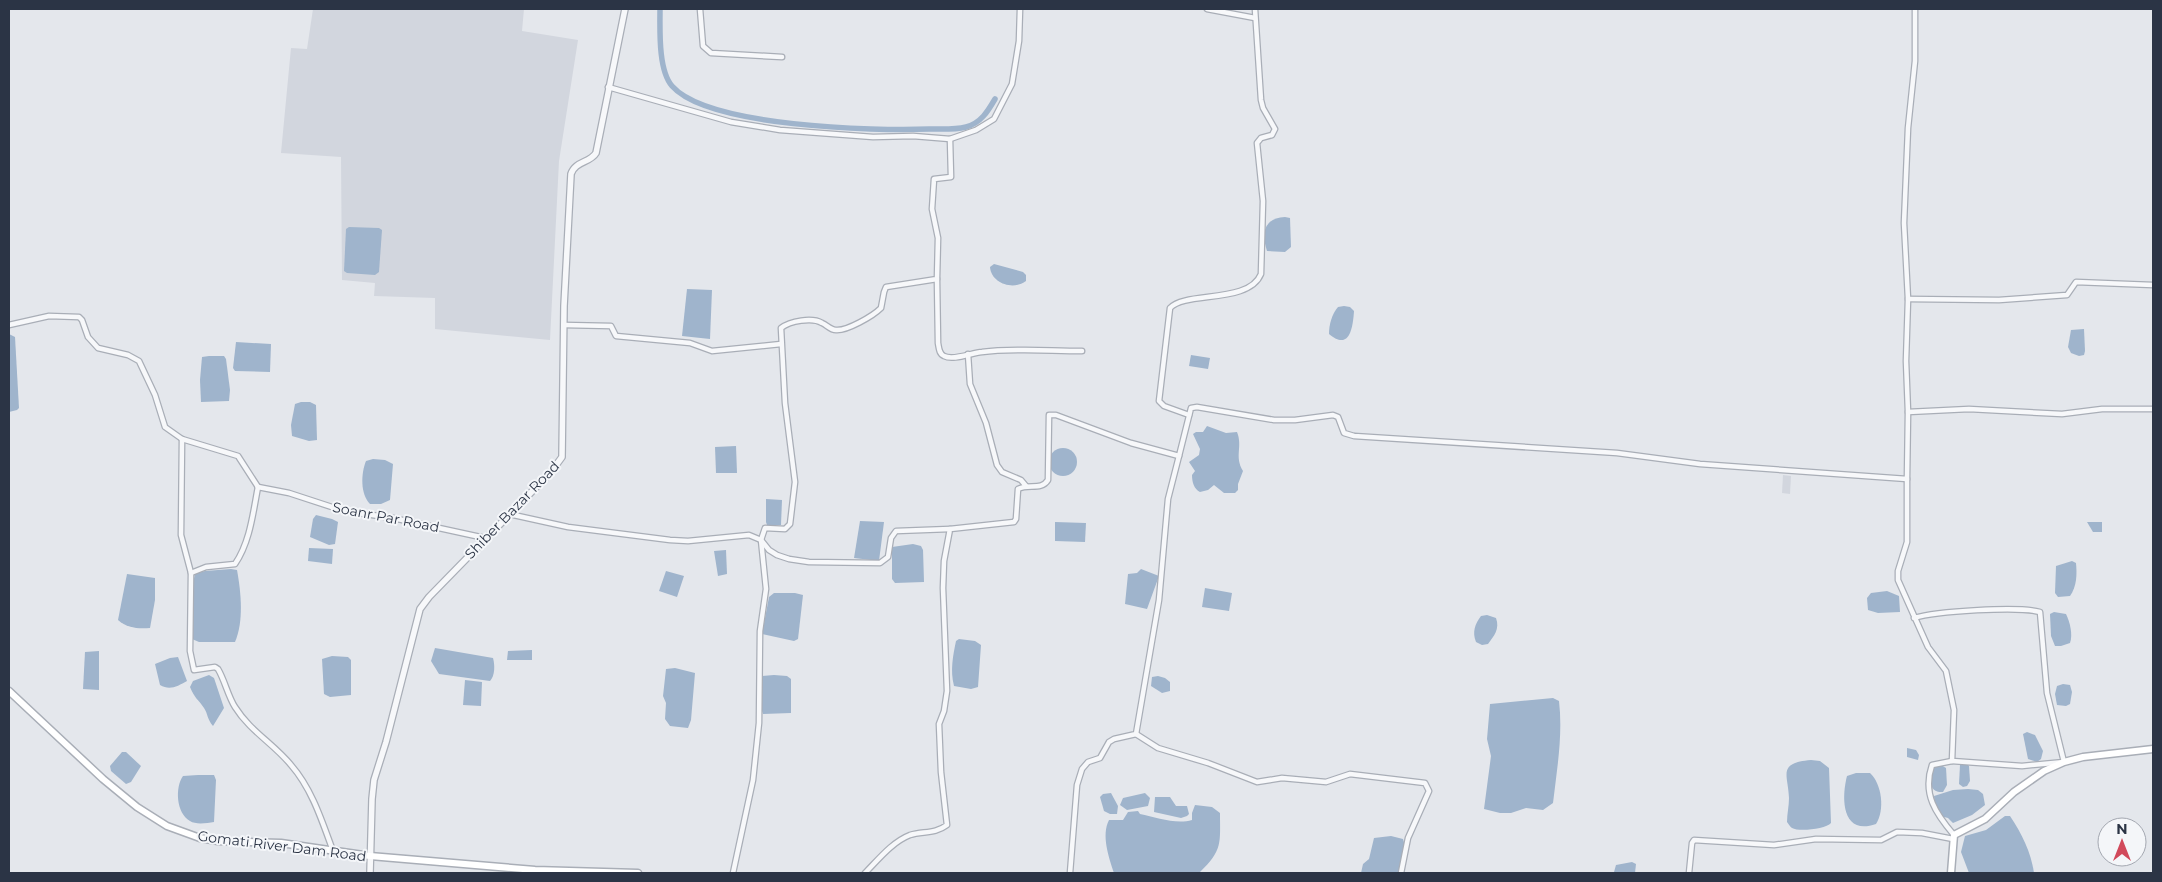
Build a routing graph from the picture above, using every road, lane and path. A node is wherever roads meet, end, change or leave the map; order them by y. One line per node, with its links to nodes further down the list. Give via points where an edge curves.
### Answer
1 (625, 9): 9 (street, Shiber Bazar Road)
2 (700, 9): 8 (street, via 703,46 711,53)
3 (1020, 9): 10 (street, via 1012,84 994,119 976,130)
4 (1208, 9): 7 (street)
5 (1255, 9): 7 (street)
6 (1915, 9): 13 (street, via 1915,61 1904,223)
7 (1255, 18): 21 (street, via 1261,100 1275,129 1272,135 1261,138 1258,143 1263,201 1261,274 1253,285 1219,297 1174,303 1170,308 1159,400 1163,405)
8 (782, 57)
9 (608, 87): 10 (street, via 730,122 780,130); 15 (street, Shiber Bazar Road, via 596,153 577,165 571,174)
10 (950, 139): 11 (street, via 951,177 934,178 932,209 938,238)
11 (937, 279): 16 (street, via 886,287 882,308 844,329 832,330 821,322 812,321 784,325); 18 (street, via 940,352 951,358)
12 (2153, 285): 13 (street, via 2076,282 2067,295 1999,300)
13 (1908, 300): 20 (street)
14 (9, 324): 22 (street, via 49,316 79,317 88,337 98,348 139,361 155,395 164,427)
15 (564, 326): 16 (street, via 610,326 616,336 690,343 712,351); 27 (street, Shiber Bazar Road, via 562,457)
16 (781, 344): 30 (street, via 794,482 791,521 785,529 765,528)
17 (1082, 351): 18 (street, via 1005,350)
18 (968, 354): 25 (street, via 970,384 986,423 997,465 1002,472 1021,480)
19 (2153, 409): 20 (street, via 2102,409 2062,414 1969,409)
20 (1908, 412): 24 (street)
21 (1189, 415): 23 (street); 24 (street, via 1191,408 1196,407 1274,420 1333,415 1338,417 1344,433 1354,436 1617,453 1700,464)
22 (182, 439): 26 (street, via 238,456); 31 (street, via 181,536)
23 (1179, 456): 25 (street, via 1051,415 1048,419 1048,480 1040,486); 34 (street, via 1168,499 1159,600)
24 (1907, 479): 32 (street, via 1907,542 1898,580)
25 (1026, 486): 28 (street, via 1016,494 1014,522)
26 (258, 487): 29 (street, Soanr Par Road, via 290,493 344,511); 31 (street, via 249,533 235,564)
27 (509, 514): 29 (street, Shiber Bazar Road); 30 (street, via 568,527 670,540 749,536)
28 (950, 528): 30 (street, via 896,530 891,538 888,557 880,563 789,559 769,550); 44 (street, via 942,588 947,691 939,724 947,825 935,832 910,835 892,845)
29 (485, 538): 40 (street, Shiber Bazar Road, via 429,597 418,614 374,780)
30 (761, 540): 43 (street, via 766,590 760,631 759,723 753,780)
31 (191, 572): 39 (street, via 190,651 194,670 218,669 243,719 302,779)
32 (1914, 618): 36 (street, via 1928,647 1946,671 1954,710); 37 (street, via 1927,614 1992,610 2040,612 2047,693)
33 (9, 691): 39 (main road, Gomati River Dam Road, via 103,778 137,807 167,826 218,841 281,843)
34 (1136, 734): 45 (street, via 1109,742 1100,758 1082,768 1077,784); 46 (street, via 1158,748 1258,782 1282,778 1326,782 1350,774 1424,783 1429,791 1408,838)
35 (2153, 749): 37 (main road)
36 (1952, 761): 37 (street, via 2022,766); 38 (street, via 1932,765 1929,775 1932,807)
37 (2064, 762): 38 (main road, via 2014,792 1985,819)
38 (1953, 837): 47 (street, via 1896,832 1881,840 1816,839 1774,845 1694,840); 48 (main road)
39 (333, 851): 40 (main road, Gomati River Dam Road)
40 (370, 856): 41 (street, Shiber Bazar Road); 42 (main road, Gomati River Dam Road, via 535,870)
41 (370, 873)
42 (638, 873)
43 (733, 873)
44 (865, 873)
45 (1070, 873)
46 (1401, 873)
47 (1689, 873)
48 (1951, 873)

